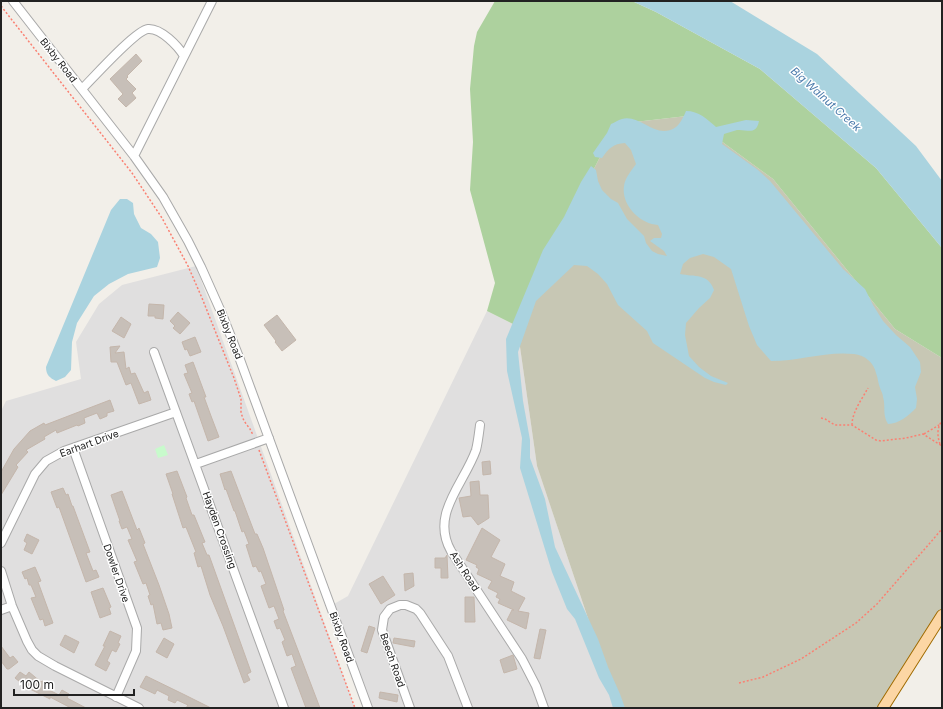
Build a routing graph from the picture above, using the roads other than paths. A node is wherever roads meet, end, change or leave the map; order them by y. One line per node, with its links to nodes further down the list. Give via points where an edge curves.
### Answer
1 (13, 1): 4 (street, Bixby Road)
2 (212, 1): 3 (street)
3 (184, 56): 4 (street, via 171,40 152,29 144,30 125,45); 5 (street)
4 (82, 89): 5 (street, Bixby Road)
5 (134, 156): 9 (street, Bixby Road, via 174,216 201,267 229,330)
6 (154, 352): 7 (street, Hayden Crossing)
7 (176, 412): 10 (street, Earhart Drive); 11 (street, Hayden Crossing)
8 (480, 425): 23 (street, Ash Road, via 476,450 450,502 444,522 446,537 456,558 522,659)
9 (269, 438): 11 (street); 20 (street, Bixby Road)
10 (73, 448): 12 (street, Earhart Drive, via 46,461 40,467); 17 (street, Dowler Drive, via 137,628 136,651)
11 (196, 464): 19 (street, Hayden Crossing)
12 (1, 543)
13 (1, 571): 14 (street)
14 (12, 606): 15 (street); 17 (street, via 27,641 38,656)
15 (1, 610)
16 (942, 615): 24 (main road)
17 (116, 697): 18 (street)
18 (140, 708)
19 (284, 708)
20 (368, 708)
21 (410, 708): 22 (street, Beech Road, via 382,630 386,613 400,605 411,606 420,613 448,656)
22 (468, 708)
23 (544, 708)
24 (883, 708)

